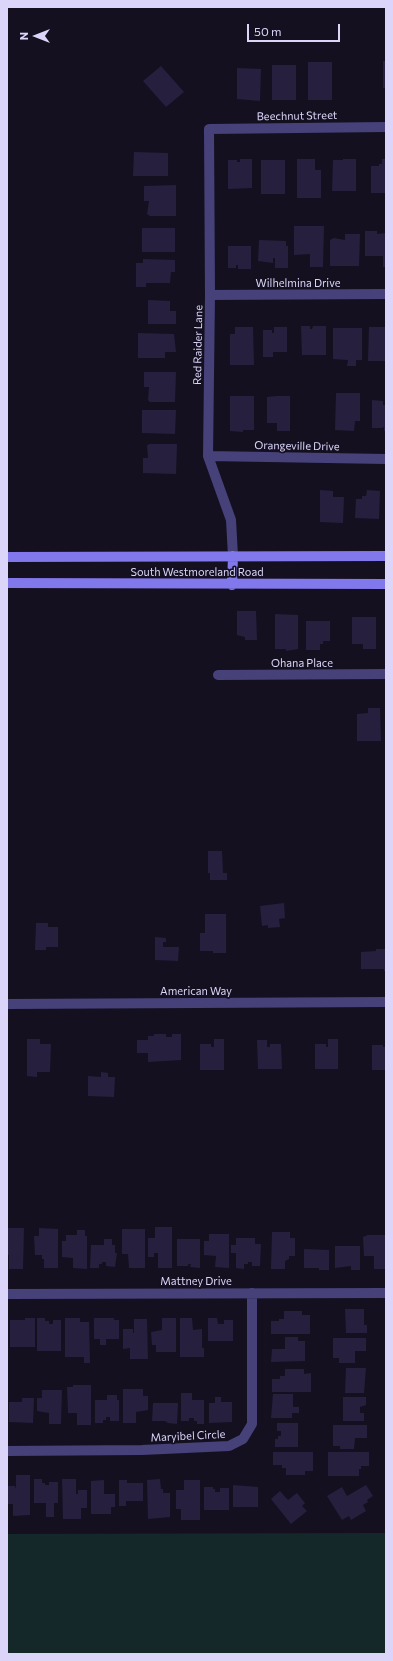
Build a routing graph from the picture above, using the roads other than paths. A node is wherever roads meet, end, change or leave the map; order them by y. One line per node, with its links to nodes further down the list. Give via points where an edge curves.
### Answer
1 (386, 127): 2 (street, Beechnut Street)
2 (209, 129): 4 (street, Red Raider Lane)
3 (386, 294): 4 (street, Wilhelmina Drive)
4 (210, 295): 5 (street, Red Raider Lane)
5 (208, 456): 6 (street, Orangeville Drive); 7 (street, Red Raider Lane, via 231,520)
6 (386, 459)
7 (233, 556): 8 (main road, South Westmoreland Road); 9 (main road, South Westmoreland Road); 12 (main road)
8 (386, 556)
9 (7, 557)
10 (7, 583): 12 (main road, South Westmoreland Road)
11 (386, 584): 12 (main road, South Westmoreland Road)
12 (232, 585)
13 (386, 674): 14 (street, Ohana Place)
14 (218, 675)
15 (386, 1002): 16 (street, American Way)
16 (7, 1004)
17 (252, 1293): 18 (street, Mattney Drive); 19 (street, Mattney Drive); 20 (street, Maryibel Circle, via 252,1424 243,1439 229,1446 142,1450)
18 (386, 1293)
19 (7, 1294)
20 (7, 1451)

